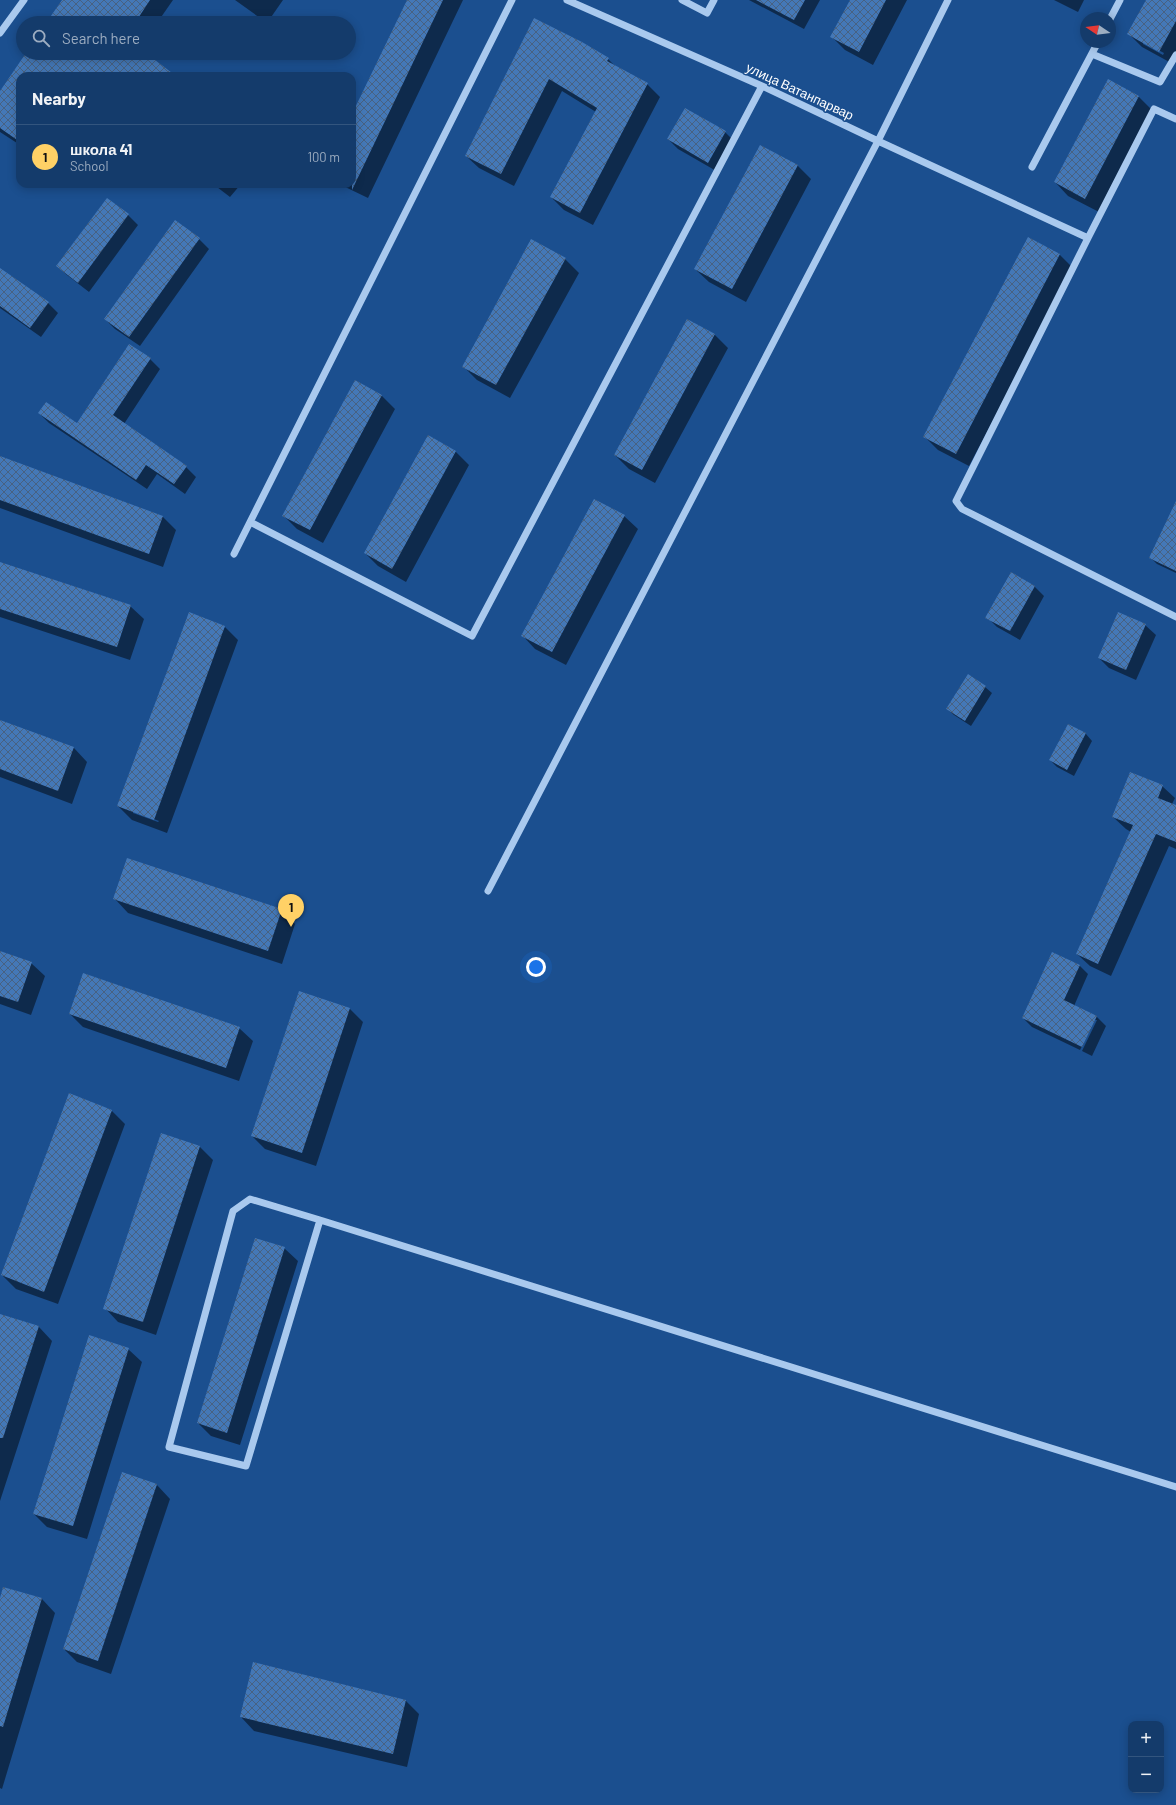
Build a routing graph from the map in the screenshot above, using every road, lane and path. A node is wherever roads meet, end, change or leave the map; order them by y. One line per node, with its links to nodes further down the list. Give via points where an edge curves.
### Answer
1 (24, 0): 9 (street)
2 (512, 0): 18 (street)
3 (567, 0): 13 (street, улица Ватанпарвар)
4 (682, 0): 5 (street, via 707,13)
5 (714, 0)
6 (948, 0): 15 (street)
7 (1120, 0): 8 (street)
8 (1114, 12)
9 (0, 33)
10 (1095, 48): 11 (street)
11 (1092, 54): 12 (street, via 1160,82); 16 (street)
12 (1176, 55)
13 (762, 86): 15 (street, улица Ватанпарвар); 18 (street, via 472,636)
14 (1176, 119): 17 (street, via 1154,109)
15 (878, 141): 17 (street, улица Ватанпарвар); 21 (street)
16 (1032, 166)
17 (1088, 238): 20 (street, via 956,502 962,509)
18 (250, 522): 19 (street)
19 (234, 554)
20 (1176, 617)
21 (488, 890)
22 (320, 1220): 22 (street, via 250,1199 233,1211 169,1447 246,1466); 23 (street)
23 (1176, 1487)

